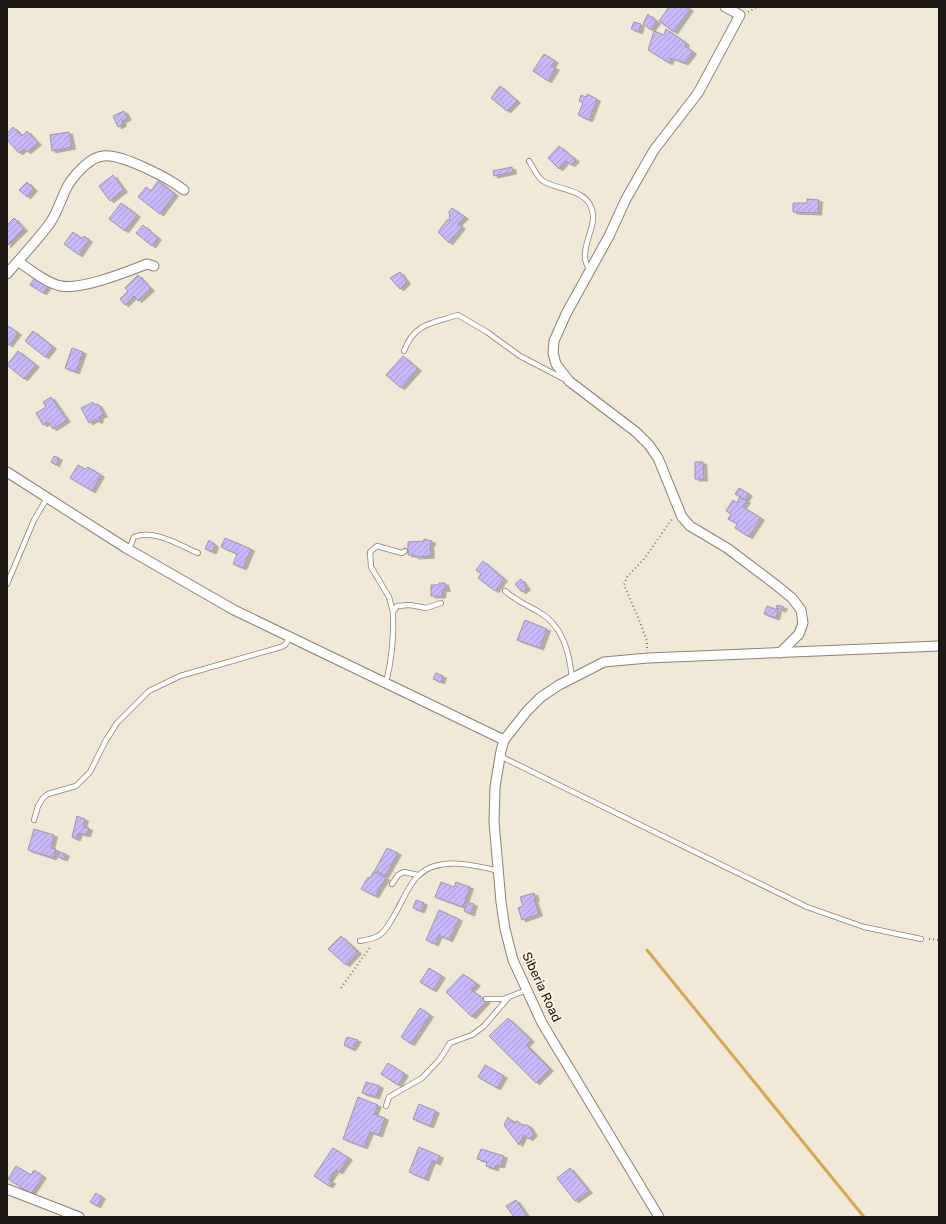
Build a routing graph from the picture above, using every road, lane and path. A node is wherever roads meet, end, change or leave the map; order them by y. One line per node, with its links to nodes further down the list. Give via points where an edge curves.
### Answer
1 (726, 7): 6 (street, via 740,15 698,93 654,150)
2 (529, 161): 6 (lane, via 542,180 562,190 574,191 591,206 594,214 593,225 584,256)
3 (184, 190): 4 (street, via 171,180 119,158 104,155 95,158 71,180 50,222)
4 (19, 262): 5 (street, via 57,285 73,287 146,264); 7 (street)
5 (154, 266)
6 (590, 271): 9 (street, via 554,341 553,353 556,364)
7 (7, 274)
8 (404, 351): 9 (lane, via 407,343 421,326 458,315 520,356)
9 (569, 381): 12 (street, via 636,432 649,445 658,458)
10 (7, 472): 11 (street)
11 (48, 498): 13 (street); 16 (lane, via 34,520)
12 (677, 506): 22 (street, via 690,526 727,548 792,598 802,610 803,623 799,634); 23 (path, via 670,523 644,559 627,577 624,585 647,641)
13 (129, 549): 15 (lane, via 134,537 143,533); 20 (street, via 234,610)
14 (405, 551): 19 (lane, via 402,553 376,546 370,552 371,567 389,597)
15 (198, 553)
16 (7, 584)
17 (506, 591): 24 (lane, via 517,602 539,612 558,628 570,661)
18 (441, 603): 19 (lane, via 426,608 397,606)
19 (393, 612): 25 (lane, via 391,664)
20 (290, 637): 25 (street); 28 (lane, via 281,647 186,674 149,691 118,723 90,772 76,786 48,794 43,798)
21 (939, 646): 22 (street)
22 (780, 653): 23 (street)
23 (648, 658): 24 (street, via 604,662)
24 (572, 678): 26 (street, via 541,697)
25 (386, 683): 26 (street)
26 (504, 740): 27 (street, Siberia Road)
27 (500, 756): 29 (street, Siberia Road, via 494,808); 33 (lane, via 807,908 864,927)
28 (34, 820)
29 (499, 871): 30 (lane, via 484,867 442,864); 37 (street, Siberia Road, via 505,929 513,960)
30 (418, 875): 31 (lane, via 404,872); 32 (lane, via 392,920)
31 (392, 884)
32 (379, 936): 35 (lane); 36 (path)
33 (922, 939): 34 (path)
34 (939, 940)
35 (360, 941)
36 (341, 988)
37 (527, 990): 38 (lane); 43 (street, Siberia Road, via 550,1035)
38 (508, 998): 39 (lane); 40 (lane, via 484,1026 472,1035 450,1043 440,1059 422,1078 389,1096)
39 (486, 999)
40 (386, 1106)
41 (7, 1189): 42 (street)
42 (73, 1216)
43 (659, 1217)

